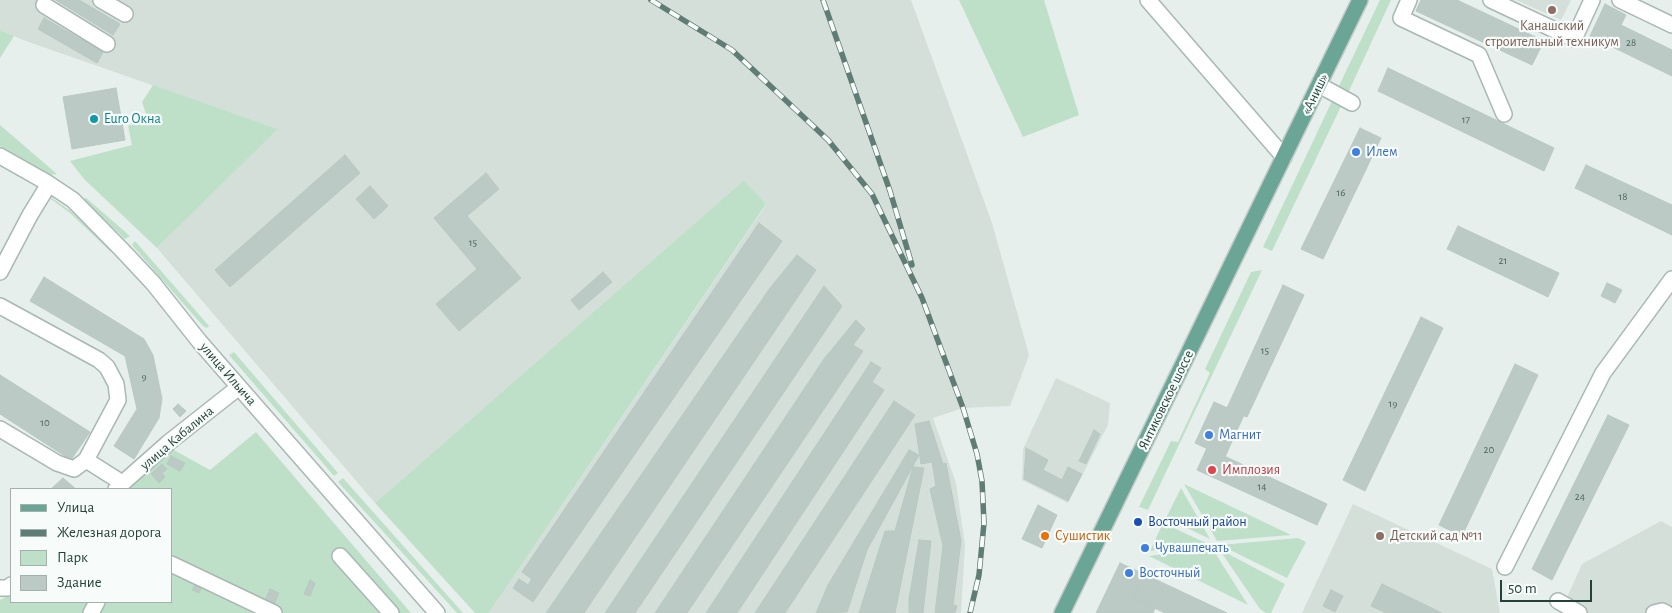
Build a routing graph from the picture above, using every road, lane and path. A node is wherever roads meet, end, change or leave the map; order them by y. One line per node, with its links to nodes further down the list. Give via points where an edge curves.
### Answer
1 (101, 0): 9 (street)
2 (1148, 0): 16 (street)
3 (1360, 0): 12 (main road, «Аниш»)
4 (1409, 0): 14 (street, via 1401,18 1478,55)
5 (1491, 0): 6 (street, via 1574,39)
6 (1592, 0)
7 (1620, 0): 10 (street)
8 (44, 5): 11 (street)
9 (124, 14)
10 (1672, 25)
11 (108, 44)
12 (1319, 85): 13 (street); 16 (main road, «Аниш»)
13 (1352, 103)
14 (1504, 114)
15 (0, 156): 17 (street, улица Ильича)
16 (1284, 157): 18 (main road, «Аниш»)
17 (49, 184): 19 (street); 22 (street, улица Ильича, via 73,200 153,283)
18 (1269, 187): 34 (main road, Янтиковское шоссе)
19 (0, 272)
20 (1672, 279): 28 (street, via 1603,373)
21 (0, 306): 24 (street, via 108,367 116,384 118,400)
22 (239, 387): 25 (street, улица Кабалина, via 168,442); 33 (street, улица Ильича)
23 (0, 429): 24 (street, via 57,463 74,469)
24 (86, 460): 25 (street, via 116,479)
25 (119, 487)
26 (340, 556): 32 (street)
27 (172, 564): 31 (street)
28 (1505, 567)
29 (1558, 602): 30 (street)
30 (1576, 612)
31 (274, 613)
32 (391, 613)
33 (437, 613)
34 (1062, 613)
35 (1654, 613): 36 (street)
36 (1666, 613)

